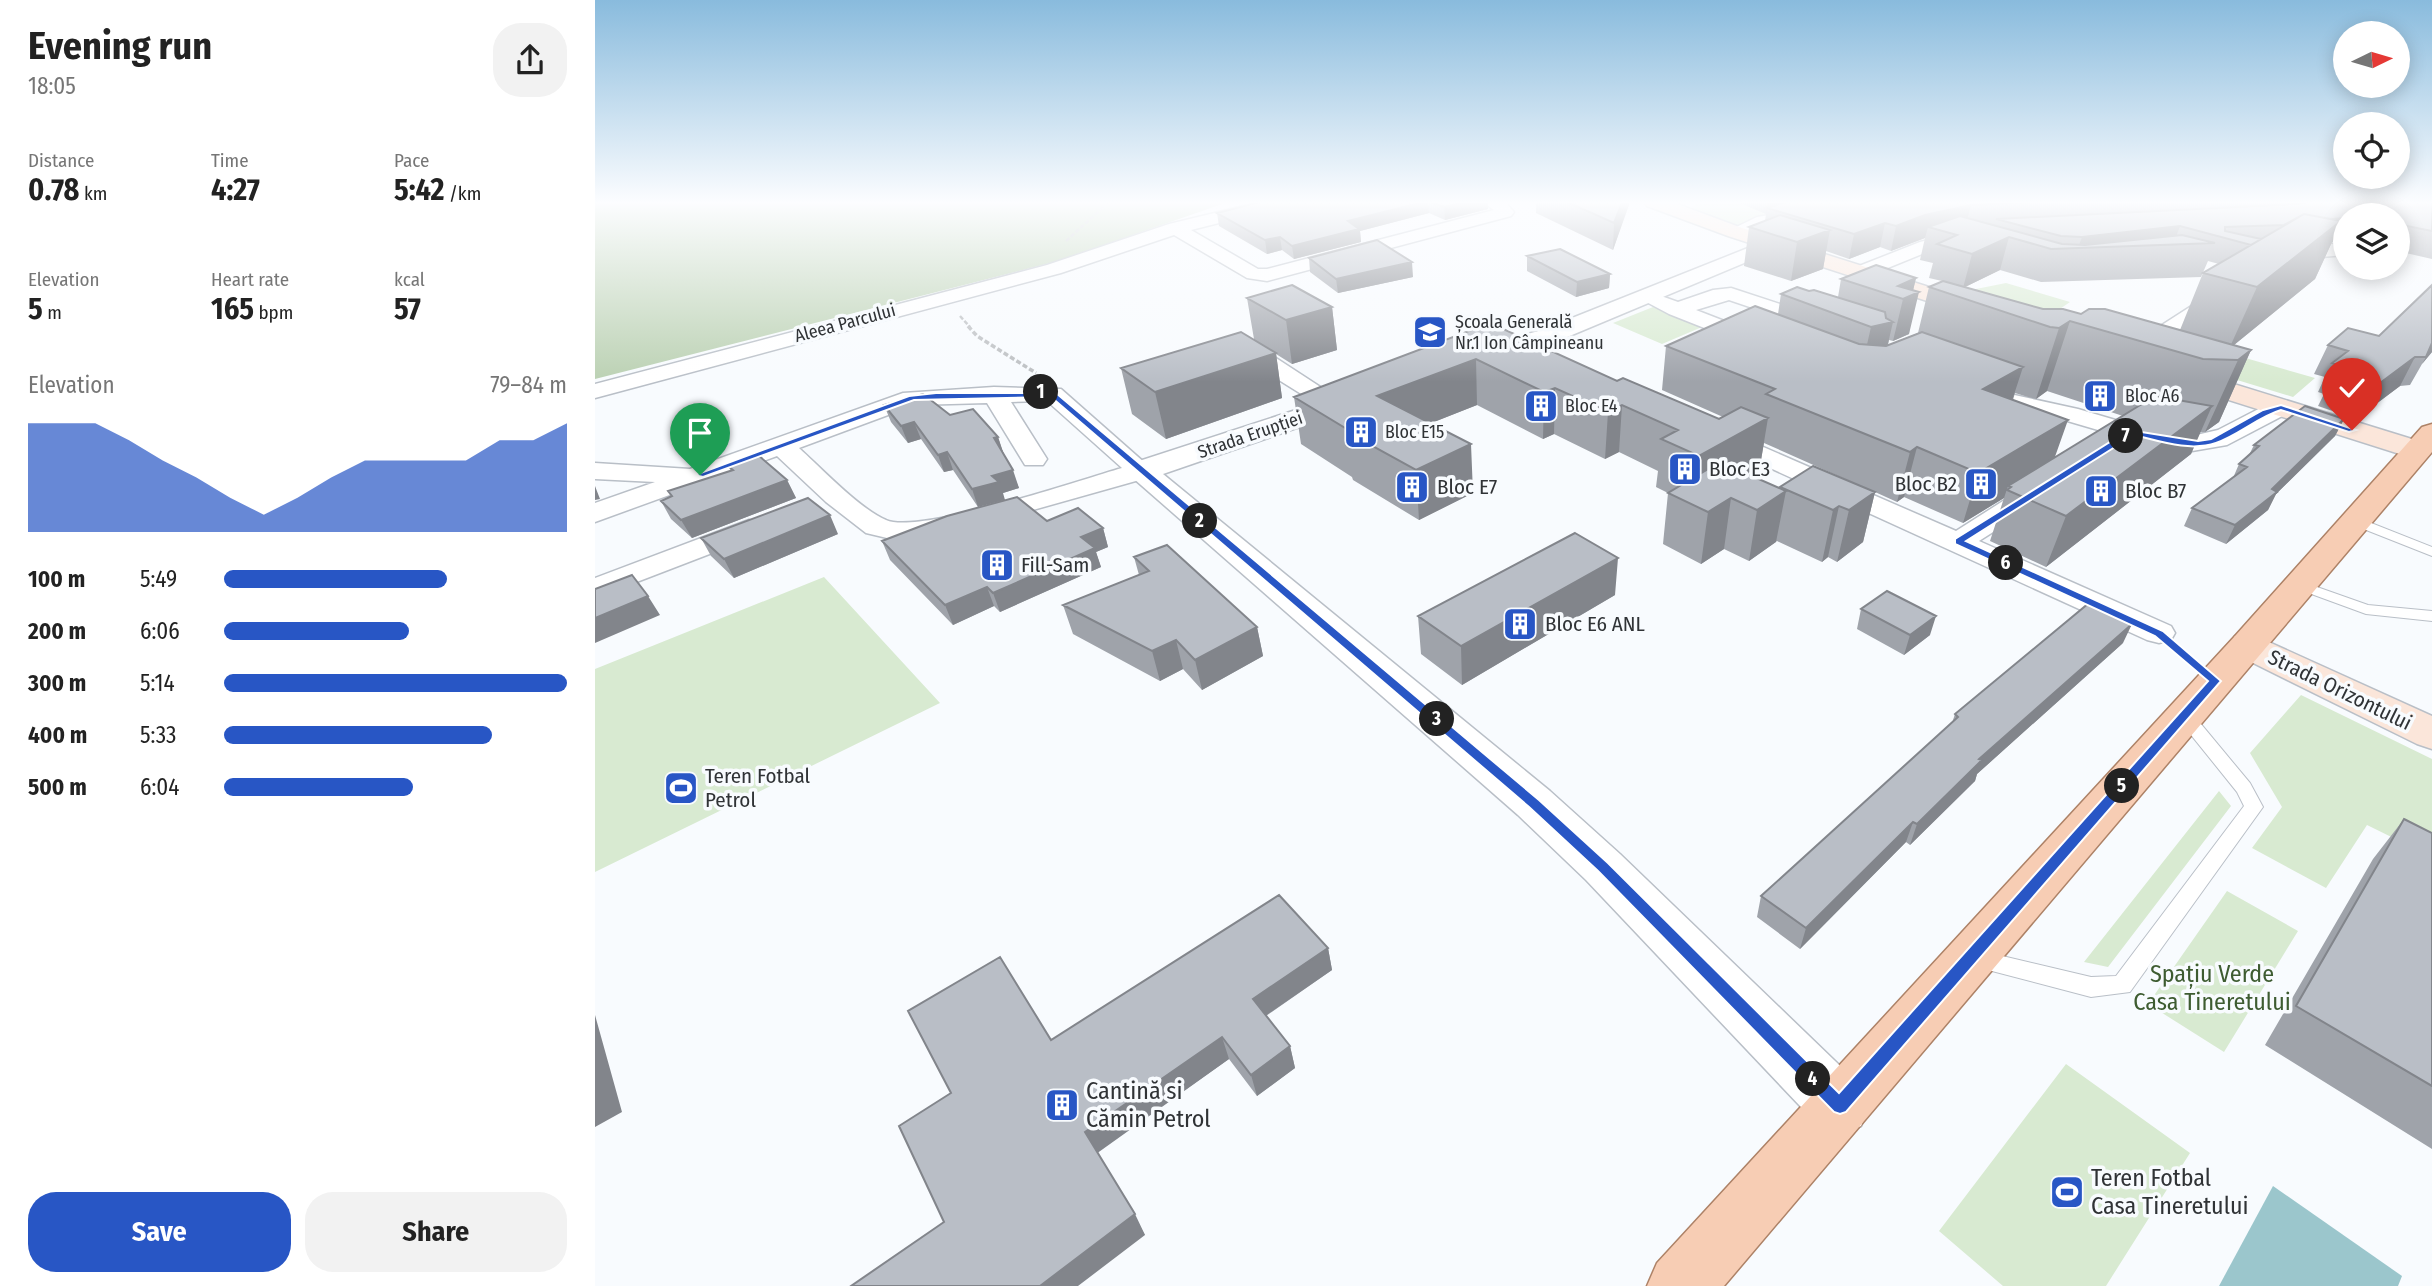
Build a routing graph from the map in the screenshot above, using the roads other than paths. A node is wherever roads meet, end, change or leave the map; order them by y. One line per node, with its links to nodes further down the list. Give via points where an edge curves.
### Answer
1 (1077, 262): 22 (street, Aleea Parcului)
2 (1233, 262): 3 (street, via 1254,274 1267,275)
3 (1316, 262)
4 (1731, 262): 11 (street)
5 (1830, 262): 9 (main road)
6 (1888, 262): 9 (street)
7 (2272, 262): 8 (street)
8 (2264, 267)
9 (1861, 272): 13 (main road)
10 (2218, 272): 17 (street, via 2241,279)
11 (1647, 298): 12 (street); 15 (street)
12 (1676, 310): 14 (street, via 1731,294); 16 (street)
13 (2005, 319)
14 (1837, 331)
15 (1518, 346): 18 (street); 19 (street)
16 (1773, 349)
17 (2114, 358): 26 (main road)
18 (1457, 361)
19 (1555, 362)
20 (1215, 376): 25 (street, via 1251,363 1268,363)
21 (1969, 389): 28 (street, via 2022,407 2065,413)
22 (595, 391)
23 (1372, 392): 25 (street, Strada Erupției)
24 (994, 394): 30 (street, via 912,398); 32 (street); 34 (street, via 1053,394)
25 (1336, 405): 34 (street, Strada Erupției)
26 (2281, 407): 28 (street, via 2214,441 2198,444); 29 (main road)
27 (1697, 426): 42 (street)
28 (2132, 432): 31 (street)
29 (2424, 442): 41 (main road)
30 (781, 445): 35 (street); 37 (street)
31 (2097, 454)
32 (1034, 459)
33 (595, 471): 35 (street)
34 (1142, 471): 37 (street, via 904,533 876,527); 52 (street, via 1534,803)
35 (700, 475): 39 (street)
36 (2063, 476): 42 (street)
37 (836, 496): 38 (street)
38 (809, 506)
39 (595, 513)
40 (771, 521): 45 (street)
41 (2356, 521): 43 (lane); 44 (main road)
42 (1958, 542): 47 (street)
43 (2432, 552)
44 (2300, 585): 46 (lane, via 2365,608); 48 (main road)
45 (595, 589)
46 (2432, 616)
47 (2159, 633)
48 (2249, 645): 49 (main road); 50 (main road, Strada Orizontului)
49 (2185, 716): 51 (main road); 51 (lane, via 2244,788 2254,807 2122,985 2091,987)
50 (2432, 734)
51 (1971, 957): 52 (main road)
52 (1840, 1106): 53 (main road)
53 (1680, 1286)

